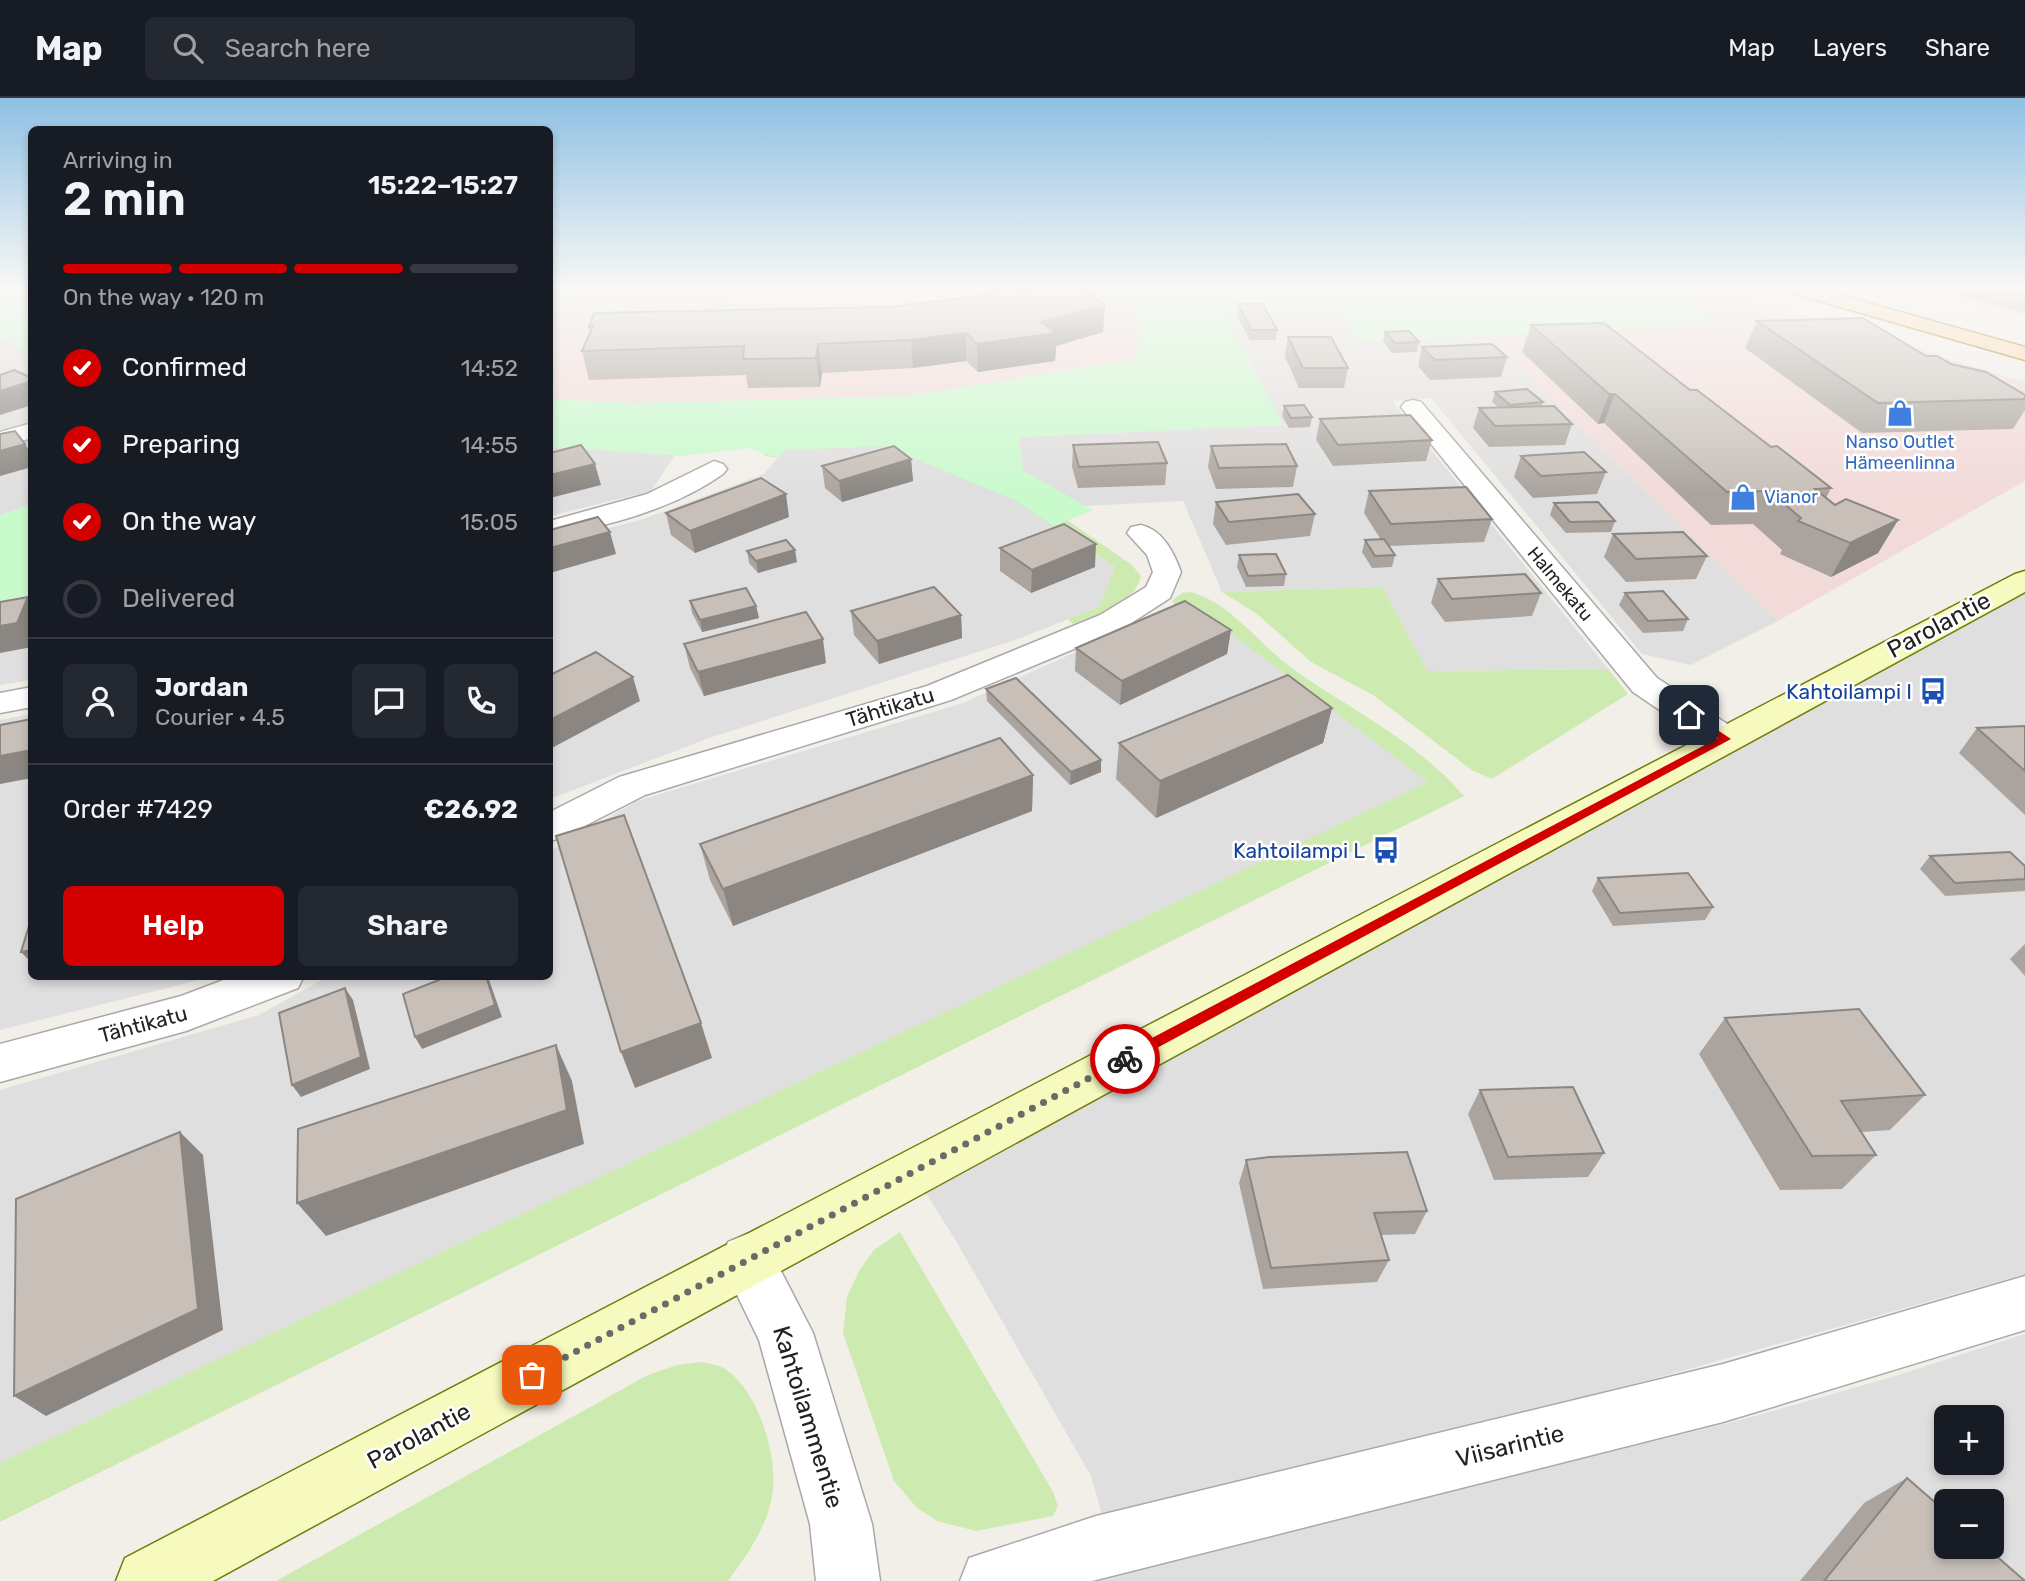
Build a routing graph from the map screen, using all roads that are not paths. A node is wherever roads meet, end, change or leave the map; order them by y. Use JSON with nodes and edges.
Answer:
{"nodes":[{"id":1,"x":1413,"y":407,"type":"dead end"},
{"id":2,"x":28,"y":431,"type":"edge"},
{"id":3,"x":0,"y":440,"type":"edge"},
{"id":4,"x":714,"y":469,"type":"dead end"},
{"id":5,"x":553,"y":528,"type":"edge"},
{"id":6,"x":1141,"y":533,"type":"dead end"},
{"id":7,"x":2025,"y":580,"type":"edge"},
{"id":8,"x":28,"y":698,"type":"edge"},
{"id":9,"x":0,"y":703,"type":"edge"},
{"id":10,"x":1726,"y":739,"type":"junction"},
{"id":11,"x":553,"y":826,"type":"edge"},
{"id":12,"x":273,"y":980,"type":"edge"},
{"id":13,"x":0,"y":1062,"type":"edge"},
{"id":14,"x":747,"y":1260,"type":"junction"},
{"id":15,"x":2025,"y":1303,"type":"edge"},
{"id":16,"x":1005,"y":1579,"type":"edge"},
{"id":17,"x":148,"y":1581,"type":"edge"},
{"id":18,"x":848,"y":1581,"type":"edge"}],
"edges":[{"from":1,"to":10,"type":"street","name":"Halmekatu"},
{"from":2,"to":3,"type":"street"},
{"from":4,"to":5,"type":"street"},
{"from":6,"to":11,"type":"street","name":"Tähtikatu"},
{"from":7,"to":10,"type":"main road","name":"Parolantie"},
{"from":8,"to":9,"type":"street"},
{"from":10,"to":14,"type":"main road","name":"Parolantie"},
{"from":12,"to":13,"type":"street","name":"Tähtikatu"},
{"from":14,"to":17,"type":"main road","name":"Parolantie"},
{"from":14,"to":18,"type":"street","name":"Kahtoilammentie"},
{"from":15,"to":16,"type":"street","name":"Viisarintie"}]}
